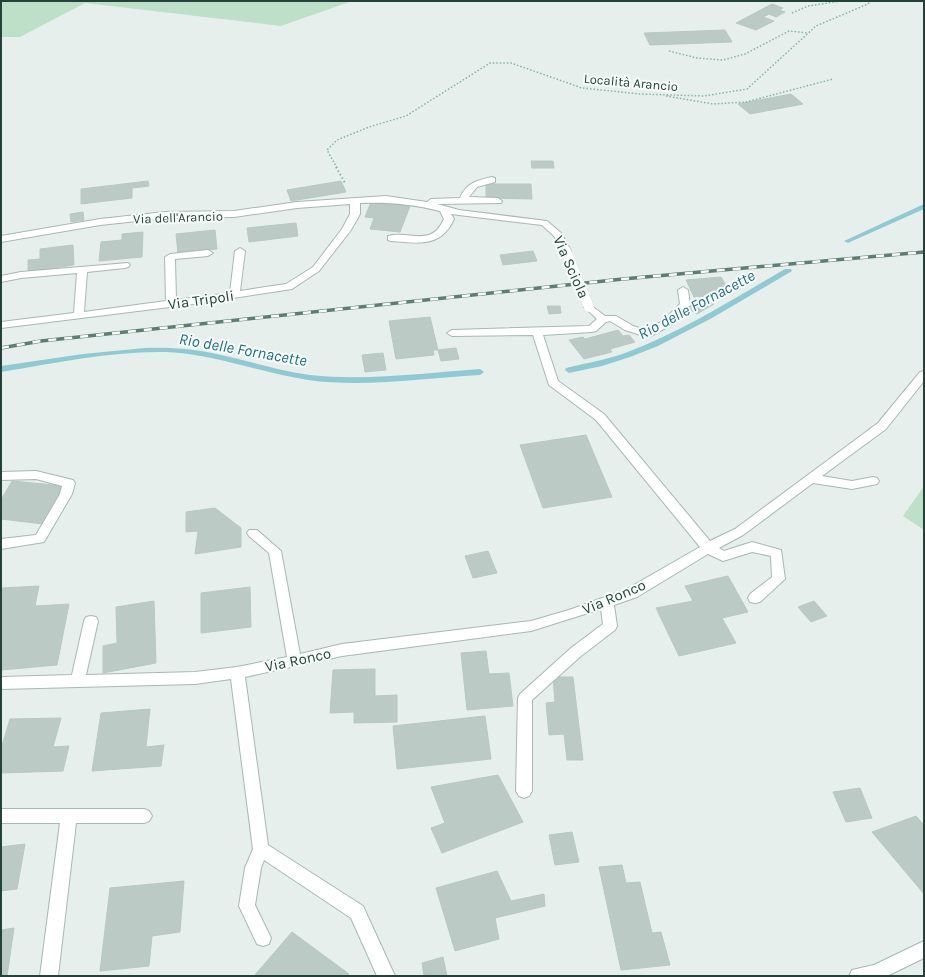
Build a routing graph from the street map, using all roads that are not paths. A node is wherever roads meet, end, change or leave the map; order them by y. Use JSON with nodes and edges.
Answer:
{"nodes":[{"id":1,"x":492,"y":180,"type":"dead end"},
{"id":2,"x":463,"y":200,"type":"junction"},
{"id":3,"x":356,"y":201,"type":"junction"},
{"id":4,"x":498,"y":201,"type":"dead end"},
{"id":5,"x":422,"y":202,"type":"junction"},
{"id":6,"x":444,"y":209,"type":"junction"},
{"id":7,"x":391,"y":238,"type":"dead end"},
{"id":8,"x":1,"y":239,"type":"edge"},
{"id":9,"x":240,"y":251,"type":"dead end"},
{"id":10,"x":208,"y":254,"type":"dead end"},
{"id":11,"x":125,"y":265,"type":"dead end"},
{"id":12,"x":82,"y":270,"type":"junction"},
{"id":13,"x":1,"y":279,"type":"edge"},
{"id":14,"x":684,"y":290,"type":"dead end"},
{"id":15,"x":235,"y":295,"type":"junction"},
{"id":16,"x":171,"y":304,"type":"junction"},
{"id":17,"x":79,"y":315,"type":"junction"},
{"id":18,"x":603,"y":319,"type":"junction"},
{"id":19,"x":1,"y":325,"type":"edge"},
{"id":20,"x":537,"y":332,"type":"junction"},
{"id":21,"x":452,"y":333,"type":"dead end"},
{"id":22,"x":924,"y":374,"type":"edge"},
{"id":23,"x":1,"y":476,"type":"edge"},
{"id":24,"x":811,"y":479,"type":"junction"},
{"id":25,"x":873,"y":481,"type":"dead end"},
{"id":26,"x":253,"y":533,"type":"dead end"},
{"id":27,"x":1,"y":544,"type":"edge"},
{"id":28,"x":708,"y":548,"type":"junction"},
{"id":29,"x":755,"y":598,"type":"dead end"},
{"id":30,"x":607,"y":603,"type":"junction"},
{"id":31,"x":91,"y":621,"type":"dead end"},
{"id":32,"x":294,"y":660,"type":"junction"},
{"id":33,"x":237,"y":673,"type":"junction"},
{"id":34,"x":78,"y":681,"type":"junction"},
{"id":35,"x":1,"y":683,"type":"edge"},
{"id":36,"x":524,"y":791,"type":"dead end"},
{"id":37,"x":1,"y":816,"type":"edge"},
{"id":38,"x":69,"y":816,"type":"junction"},
{"id":39,"x":144,"y":816,"type":"dead end"},
{"id":40,"x":261,"y":849,"type":"junction"},
{"id":41,"x":263,"y":938,"type":"dead end"},
{"id":42,"x":924,"y":949,"type":"edge"},
{"id":43,"x":49,"y":976,"type":"edge"},
{"id":44,"x":386,"y":976,"type":"edge"},
{"id":45,"x":858,"y":976,"type":"edge"}],
"edges":[{"from":1,"to":2,"type":"street"},
{"from":2,"to":4,"type":"street"},
{"from":2,"to":5,"type":"street"},
{"from":3,"to":5,"type":"street","name":"Via Sciola"},
{"from":3,"to":8,"type":"street","name":"Via dell'Arancio"},
{"from":3,"to":15,"type":"street","name":"Via Tripoli"},
{"from":5,"to":6,"type":"street","name":"Via Sciola"},
{"from":6,"to":7,"type":"street"},
{"from":6,"to":18,"type":"street","name":"Via Sciola","bridge":true},
{"from":9,"to":15,"type":"street"},
{"from":10,"to":16,"type":"street"},
{"from":11,"to":12,"type":"street"},
{"from":12,"to":13,"type":"street"},
{"from":12,"to":17,"type":"street"},
{"from":14,"to":18,"type":"street"},
{"from":15,"to":16,"type":"street","name":"Via Tripoli"},
{"from":16,"to":17,"type":"street","name":"Via Tripoli"},
{"from":17,"to":19,"type":"street","name":"Via Tripoli"},
{"from":18,"to":20,"type":"street"},
{"from":20,"to":21,"type":"street"},
{"from":20,"to":28,"type":"street"},
{"from":22,"to":24,"type":"street","name":"Via Ronco"},
{"from":23,"to":27,"type":"street"},
{"from":24,"to":25,"type":"street"},
{"from":24,"to":28,"type":"street","name":"Via Ronco"},
{"from":26,"to":32,"type":"street"},
{"from":28,"to":29,"type":"street"},
{"from":28,"to":30,"type":"street","name":"Via Ronco"},
{"from":30,"to":32,"type":"street","name":"Via Ronco"},
{"from":30,"to":36,"type":"street"},
{"from":31,"to":34,"type":"street"},
{"from":32,"to":33,"type":"street","name":"Via Ronco"},
{"from":33,"to":34,"type":"street","name":"Via Ronco"},
{"from":33,"to":40,"type":"street"},
{"from":34,"to":35,"type":"street","name":"Via Ronco"},
{"from":37,"to":38,"type":"street"},
{"from":38,"to":39,"type":"street"},
{"from":38,"to":43,"type":"street"},
{"from":40,"to":41,"type":"street"},
{"from":40,"to":44,"type":"street"},
{"from":42,"to":45,"type":"street"}]}
